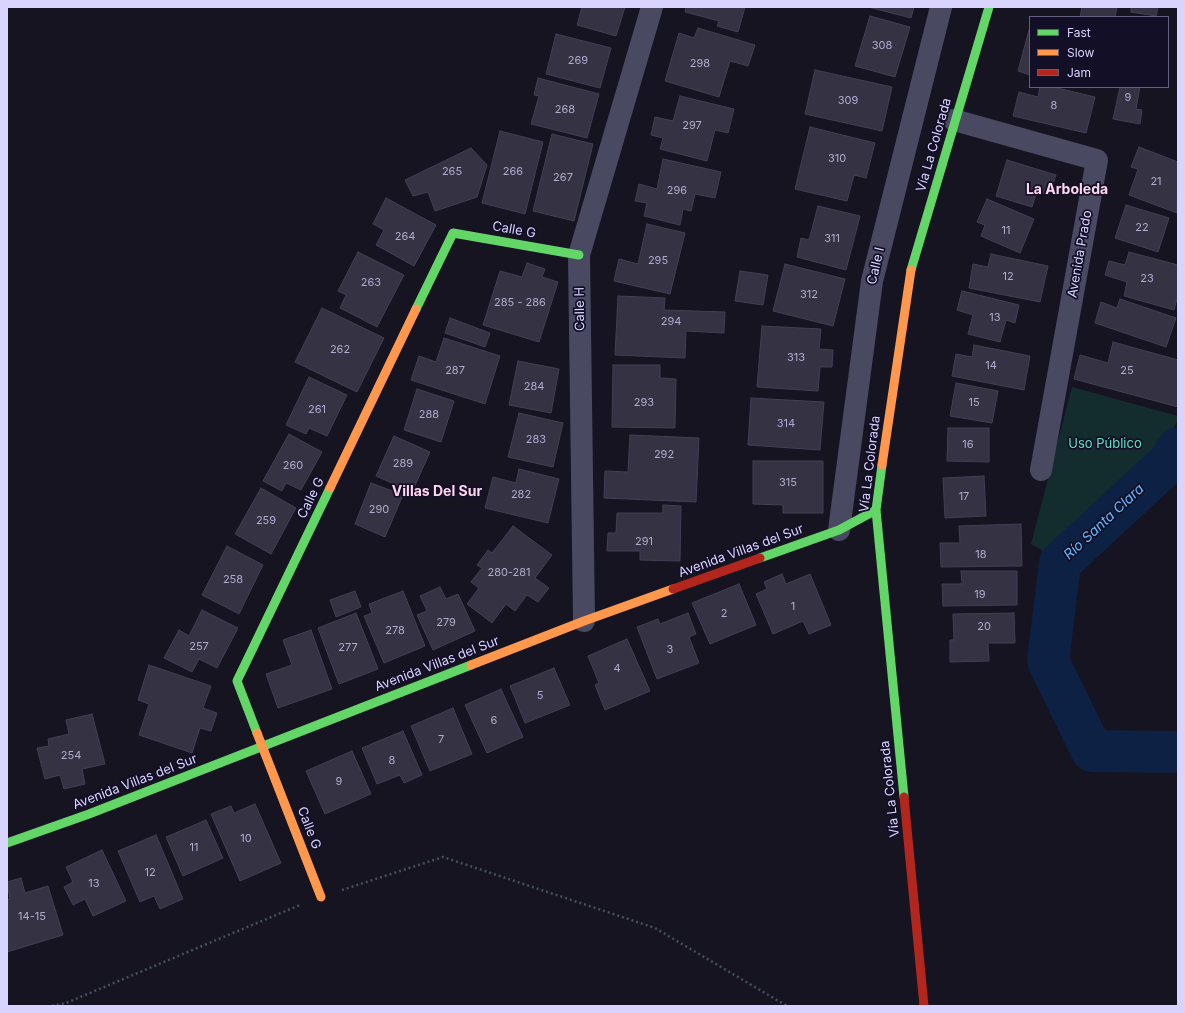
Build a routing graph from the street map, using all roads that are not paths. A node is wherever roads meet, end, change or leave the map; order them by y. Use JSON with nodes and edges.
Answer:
{"nodes":[{"id":1,"x":652,"y":7,"type":"edge"},
{"id":2,"x":941,"y":7,"type":"edge"},
{"id":3,"x":988,"y":7,"type":"edge"},
{"id":4,"x":954,"y":120,"type":"junction"},
{"id":5,"x":579,"y":255,"type":"junction"},
{"id":6,"x":1041,"y":470,"type":"dead end"},
{"id":7,"x":876,"y":510,"type":"junction"},
{"id":8,"x":839,"y":530,"type":"junction"},
{"id":9,"x":584,"y":621,"type":"junction"},
{"id":10,"x":264,"y":746,"type":"junction"},
{"id":11,"x":7,"y":843,"type":"edge"},
{"id":12,"x":321,"y":897,"type":"road end"},
{"id":13,"x":924,"y":1006,"type":"edge"}],
"edges":[{"from":1,"to":5,"type":"street","name":"Calle H"},
{"from":2,"to":8,"type":"street","name":"Calle I"},
{"from":3,"to":4,"type":"street","name":"Vía La Colorada"},
{"from":4,"to":6,"type":"street","name":"Avenida Prado"},
{"from":4,"to":7,"type":"street","name":"Vía La Colorada"},
{"from":5,"to":9,"type":"street","name":"Calle H"},
{"from":5,"to":10,"type":"street","name":"Calle G"},
{"from":7,"to":8,"type":"street","name":"Avenida Villas del Sur"},
{"from":7,"to":13,"type":"street","name":"Vía La Colorada"},
{"from":8,"to":9,"type":"street","name":"Avenida Villas del Sur"},
{"from":9,"to":10,"type":"street","name":"Avenida Villas del Sur"},
{"from":10,"to":11,"type":"street","name":"Avenida Villas del Sur"},
{"from":10,"to":12,"type":"street","name":"Calle G"}]}
